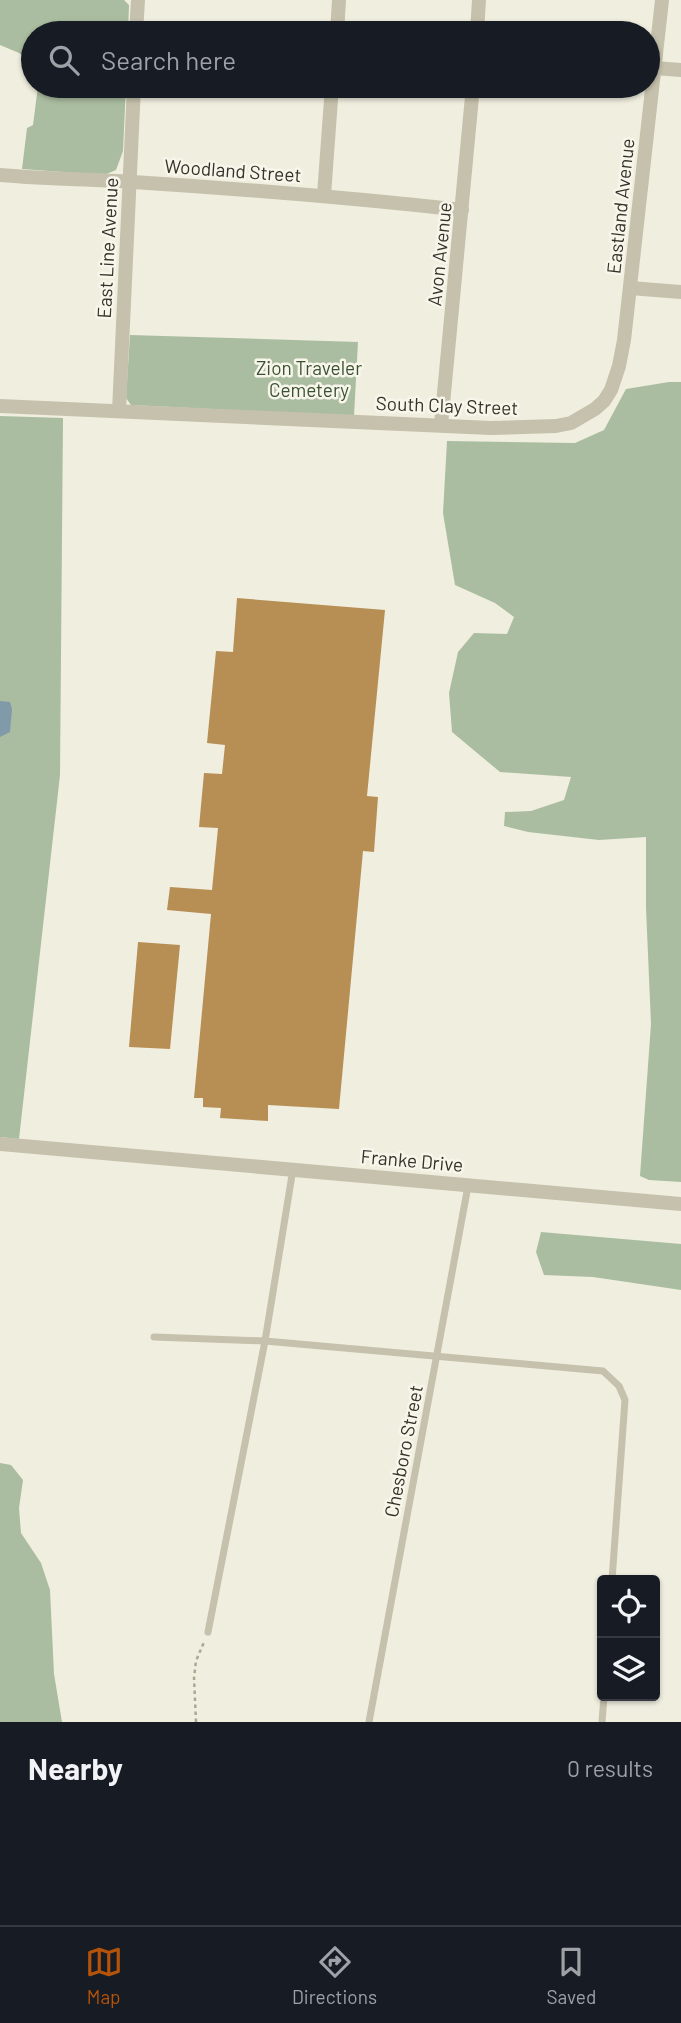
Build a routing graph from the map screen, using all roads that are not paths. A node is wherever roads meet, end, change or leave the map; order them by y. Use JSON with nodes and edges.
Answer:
{"nodes":[{"id":1,"x":138,"y":0,"type":"edge"},
{"id":2,"x":339,"y":0,"type":"edge"},
{"id":3,"x":480,"y":0,"type":"edge"},
{"id":4,"x":662,"y":0,"type":"edge"},
{"id":5,"x":137,"y":21,"type":"edge"},
{"id":6,"x":338,"y":21,"type":"edge"},
{"id":7,"x":478,"y":21,"type":"edge"},
{"id":8,"x":660,"y":21,"type":"edge"},
{"id":9,"x":660,"y":68,"type":"edge"},
{"id":10,"x":681,"y":70,"type":"edge"},
{"id":11,"x":134,"y":98,"type":"edge"},
{"id":12,"x":331,"y":98,"type":"edge"},
{"id":13,"x":471,"y":98,"type":"edge"},
{"id":14,"x":652,"y":98,"type":"edge"},
{"id":15,"x":0,"y":176,"type":"edge"},
{"id":16,"x":130,"y":182,"type":"junction"},
{"id":17,"x":324,"y":195,"type":"junction"},
{"id":18,"x":463,"y":210,"type":"junction"},
{"id":19,"x":630,"y":288,"type":"junction"},
{"id":20,"x":681,"y":292,"type":"edge"},
{"id":21,"x":0,"y":406,"type":"edge"},
{"id":22,"x":595,"y":409,"type":"joint"},
{"id":23,"x":119,"y":411,"type":"junction"},
{"id":24,"x":441,"y":425,"type":"junction"},
{"id":25,"x":0,"y":1144,"type":"edge"},
{"id":26,"x":293,"y":1169,"type":"junction"},
{"id":27,"x":468,"y":1185,"type":"junction"},
{"id":28,"x":681,"y":1204,"type":"edge"},
{"id":29,"x":154,"y":1337,"type":"dead end"},
{"id":30,"x":265,"y":1341,"type":"junction"},
{"id":31,"x":436,"y":1358,"type":"junction"},
{"id":32,"x":612,"y":1575,"type":"edge"},
{"id":33,"x":208,"y":1632,"type":"road end"},
{"id":34,"x":604,"y":1701,"type":"edge"},
{"id":35,"x":369,"y":1722,"type":"edge"},
{"id":36,"x":602,"y":1722,"type":"edge"}],
"edges":[{"from":1,"to":5,"type":"street"},
{"from":2,"to":6,"type":"street"},
{"from":3,"to":7,"type":"street"},
{"from":4,"to":8,"type":"street","name":"Eastland Avenue"},
{"from":9,"to":10,"type":"street"},
{"from":11,"to":16,"type":"street","name":"East Line Avenue"},
{"from":12,"to":17,"type":"street"},
{"from":13,"to":18,"type":"street","name":"Avon Avenue"},
{"from":14,"to":19,"type":"street","name":"Eastland Avenue"},
{"from":15,"to":16,"type":"street","name":"Woodland Street"},
{"from":16,"to":17,"type":"street","name":"Woodland Street"},
{"from":16,"to":23,"type":"street","name":"East Line Avenue"},
{"from":17,"to":18,"type":"street","name":"Woodland Street"},
{"from":18,"to":24,"type":"street","name":"Avon Avenue"},
{"from":19,"to":20,"type":"street"},
{"from":19,"to":22,"type":"street","name":"Eastland Avenue"},
{"from":21,"to":23,"type":"street","name":"South Clay Street"},
{"from":22,"to":24,"type":"street","name":"South Clay Street"},
{"from":23,"to":24,"type":"street","name":"South Clay Street"},
{"from":25,"to":26,"type":"street","name":"Franke Drive"},
{"from":26,"to":27,"type":"street","name":"Franke Drive"},
{"from":26,"to":30,"type":"lane"},
{"from":27,"to":28,"type":"street","name":"Franke Drive"},
{"from":27,"to":31,"type":"lane","name":"Chesboro Street"},
{"from":29,"to":30,"type":"lane"},
{"from":30,"to":31,"type":"lane"},
{"from":30,"to":33,"type":"lane"},
{"from":31,"to":32,"type":"lane"},
{"from":31,"to":35,"type":"lane","name":"Chesboro Street"},
{"from":34,"to":36,"type":"lane"}]}
